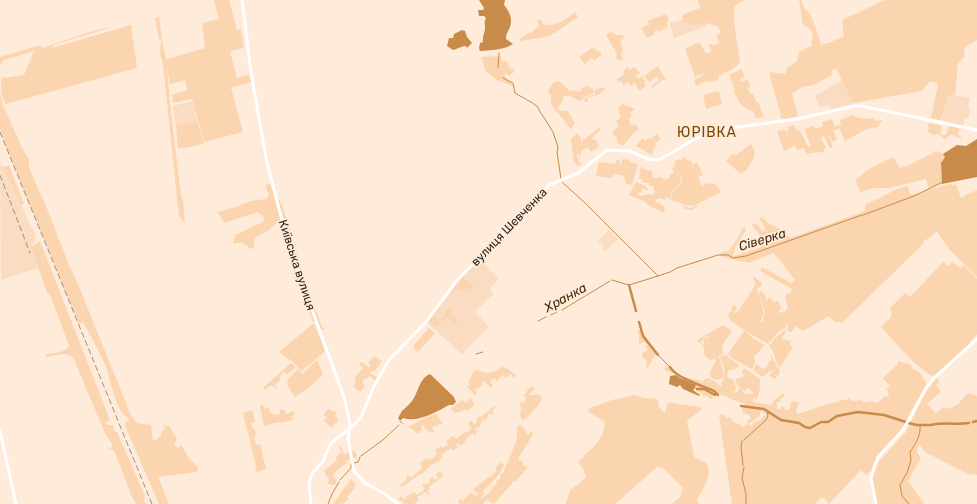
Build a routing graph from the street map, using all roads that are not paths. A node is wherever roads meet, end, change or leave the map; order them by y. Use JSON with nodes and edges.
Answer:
{"nodes":[{"id":1,"x":242,"y":0,"type":"edge"},
{"id":2,"x":977,"y":130,"type":"edge"},
{"id":3,"x":977,"y":339,"type":"edge"},
{"id":4,"x":350,"y":429,"type":"junction"},
{"id":5,"x":0,"y":431,"type":"edge"},
{"id":6,"x":16,"y":504,"type":"edge"},
{"id":7,"x":311,"y":504,"type":"edge"},
{"id":8,"x":398,"y":504,"type":"edge"},
{"id":9,"x":876,"y":504,"type":"edge"}],
"edges":[{"from":1,"to":4,"type":"street","name":"Київська вулиця"},
{"from":2,"to":4,"type":"street","name":"вулиця Шевченка"},
{"from":3,"to":9,"type":"street"},
{"from":4,"to":7,"type":"street","name":"вулиця Шевченка"},
{"from":4,"to":8,"type":"street","name":"Київська вулиця"},
{"from":5,"to":6,"type":"street"}]}
